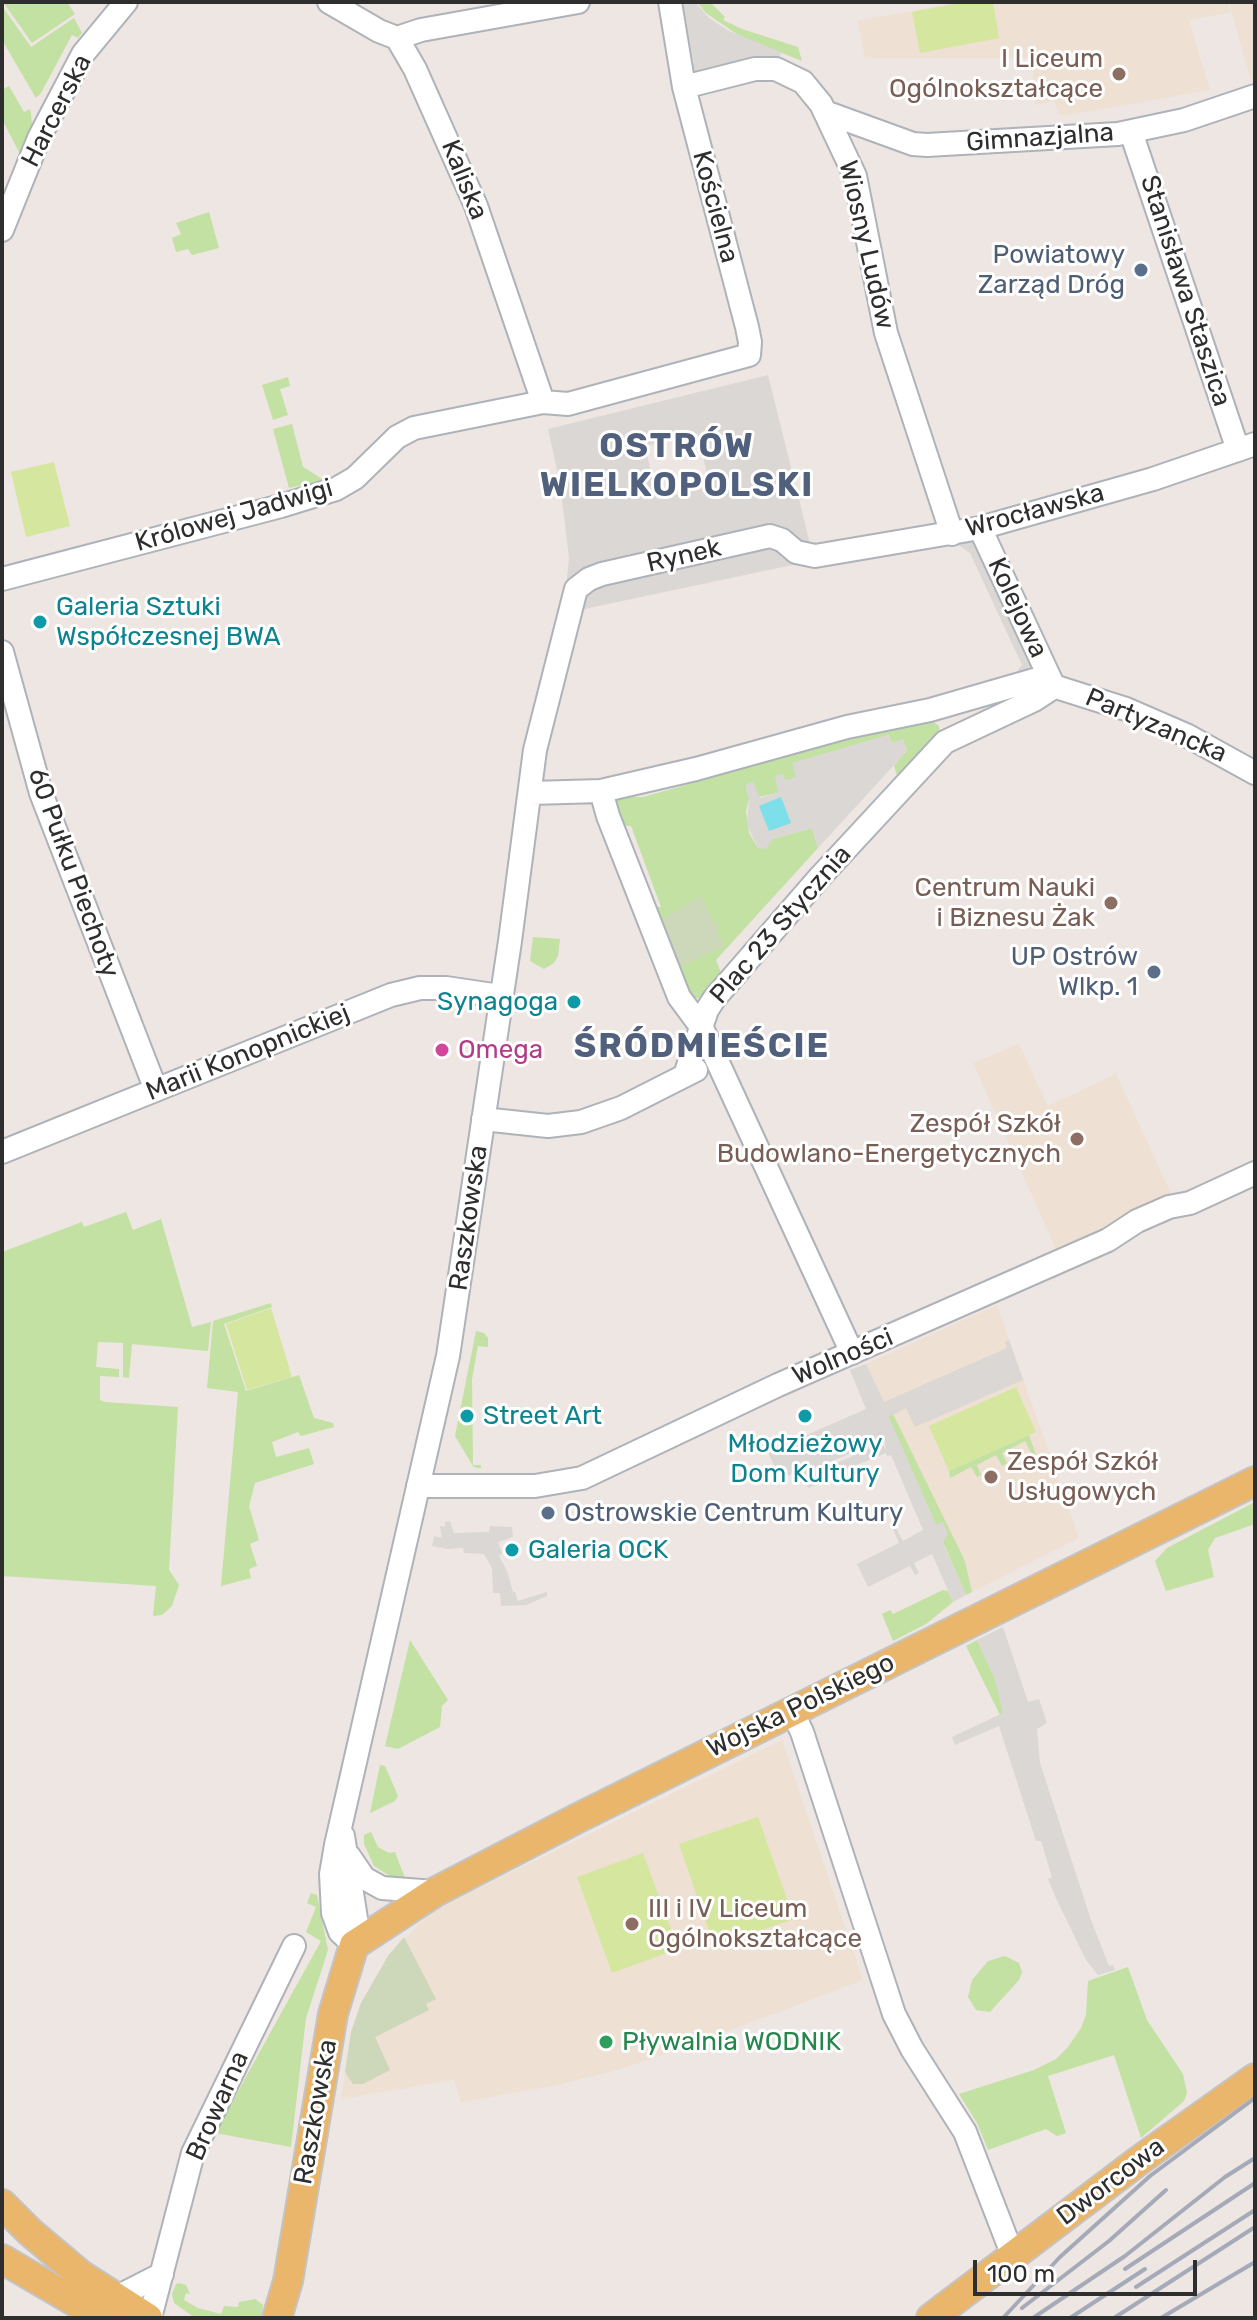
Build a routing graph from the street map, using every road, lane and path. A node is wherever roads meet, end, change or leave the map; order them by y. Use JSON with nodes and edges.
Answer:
{"nodes":[{"id":1,"x":126,"y":2,"type":"edge"},
{"id":2,"x":329,"y":2,"type":"edge"},
{"id":3,"x":578,"y":2,"type":"edge"},
{"id":4,"x":670,"y":2,"type":"edge"},
{"id":5,"x":397,"y":38,"type":"junction"},
{"id":6,"x":684,"y":87,"type":"junction"},
{"id":7,"x":1255,"y":96,"type":"edge"},
{"id":8,"x":825,"y":112,"type":"junction"},
{"id":9,"x":1131,"y":132,"type":"junction"},
{"id":10,"x":2,"y":230,"type":"edge"},
{"id":11,"x":543,"y":402,"type":"junction"},
{"id":12,"x":1246,"y":447,"type":"edge"},
{"id":13,"x":980,"y":528,"type":"junction"},
{"id":14,"x":952,"y":534,"type":"junction"},
{"id":15,"x":810,"y":556,"type":"joint"},
{"id":16,"x":2,"y":579,"type":"edge"},
{"id":17,"x":570,"y":609,"type":"joint"},
{"id":18,"x":2,"y":652,"type":"edge"},
{"id":19,"x":1054,"y":687,"type":"junction"},
{"id":20,"x":930,"y":710,"type":"junction"},
{"id":21,"x":945,"y":742,"type":"junction"},
{"id":22,"x":1255,"y":773,"type":"edge"},
{"id":23,"x":601,"y":791,"type":"junction"},
{"id":24,"x":531,"y":793,"type":"junction"},
{"id":25,"x":500,"y":996,"type":"junction"},
{"id":26,"x":702,"y":1028,"type":"junction"},
{"id":27,"x":722,"y":1072,"type":"junction"},
{"id":28,"x":685,"y":1075,"type":"junction"},
{"id":29,"x":156,"y":1090,"type":"junction"},
{"id":30,"x":483,"y":1119,"type":"junction"},
{"id":31,"x":2,"y":1152,"type":"edge"},
{"id":32,"x":1255,"y":1173,"type":"edge"},
{"id":33,"x":852,"y":1353,"type":"junction"},
{"id":34,"x":1255,"y":1481,"type":"edge"},
{"id":35,"x":418,"y":1486,"type":"junction"},
{"id":36,"x":792,"y":1711,"type":"junction"},
{"id":37,"x":341,"y":1823,"type":"junction"},
{"id":38,"x":347,"y":1851,"type":"junction"},
{"id":39,"x":435,"y":1892,"type":"junction"},
{"id":40,"x":354,"y":1945,"type":"junction"},
{"id":41,"x":294,"y":1946,"type":"dead end"},
{"id":42,"x":1255,"y":2078,"type":"edge"},
{"id":43,"x":2,"y":2204,"type":"edge"},
{"id":44,"x":1013,"y":2256,"type":"junction"},
{"id":45,"x":2,"y":2259,"type":"edge"},
{"id":46,"x":162,"y":2274,"type":"junction"},
{"id":47,"x":288,"y":2281,"type":"junction"},
{"id":48,"x":109,"y":2308,"type":"edge"},
{"id":49,"x":149,"y":2318,"type":"edge"},
{"id":50,"x":277,"y":2318,"type":"edge"},
{"id":51,"x":287,"y":2318,"type":"edge"},
{"id":52,"x":931,"y":2318,"type":"edge"}],
"edges":[{"from":1,"to":10,"type":"street","name":"Harcerska"},
{"from":2,"to":5,"type":"street"},
{"from":3,"to":5,"type":"street"},
{"from":4,"to":6,"type":"street","name":"Kościelna"},
{"from":5,"to":11,"type":"street","name":"Kaliska"},
{"from":6,"to":8,"type":"street","name":"Wiosny Ludów"},
{"from":6,"to":11,"type":"street","name":"Kościelna"},
{"from":7,"to":9,"type":"street","name":"Gimnazjalna"},
{"from":8,"to":9,"type":"street","name":"Gimnazjalna"},
{"from":8,"to":14,"type":"street","name":"Wiosny Ludów"},
{"from":9,"to":12,"type":"street","name":"Stanisława Staszica"},
{"from":11,"to":16,"type":"street","name":"Królowej Jadwigi"},
{"from":12,"to":13,"type":"street","name":"Wrocławska"},
{"from":13,"to":14,"type":"street","name":"Wrocławska"},
{"from":13,"to":19,"type":"street","name":"Kolejowa"},
{"from":14,"to":15,"type":"street","name":"Wrocławska"},
{"from":15,"to":17,"type":"street","name":"Rynek"},
{"from":17,"to":24,"type":"street","name":"Raszkowska"},
{"from":18,"to":29,"type":"street","name":"60 Pułku Piechoty"},
{"from":19,"to":20,"type":"street"},
{"from":19,"to":21,"type":"street","name":"Plac 23 Stycznia"},
{"from":19,"to":22,"type":"street","name":"Partyzancka"},
{"from":20,"to":21,"type":"street"},
{"from":20,"to":23,"type":"street"},
{"from":21,"to":26,"type":"street","name":"Plac 23 Stycznia"},
{"from":23,"to":24,"type":"street"},
{"from":23,"to":26,"type":"street","name":"Plac 23 Stycznia"},
{"from":24,"to":25,"type":"street","name":"Raszkowska"},
{"from":25,"to":29,"type":"street","name":"Marii Konopnickiej"},
{"from":25,"to":30,"type":"street","name":"Raszkowska"},
{"from":26,"to":27,"type":"street"},
{"from":26,"to":28,"type":"street"},
{"from":27,"to":28,"type":"street"},
{"from":27,"to":33,"type":"street"},
{"from":28,"to":30,"type":"street"},
{"from":29,"to":31,"type":"street","name":"Marii Konopnickiej"},
{"from":30,"to":35,"type":"street","name":"Raszkowska"},
{"from":32,"to":33,"type":"street","name":"Wolności"},
{"from":33,"to":35,"type":"street","name":"Wolności"},
{"from":34,"to":36,"type":"main road","name":"Wojska Polskiego"},
{"from":35,"to":37,"type":"street","name":"Raszkowska"},
{"from":36,"to":39,"type":"main road","name":"Wojska Polskiego"},
{"from":36,"to":44,"type":"street"},
{"from":37,"to":38,"type":"street","name":"Raszkowska"},
{"from":37,"to":40,"type":"street","name":"Raszkowska"},
{"from":38,"to":39,"type":"street"},
{"from":38,"to":40,"type":"street","name":"Raszkowska"},
{"from":39,"to":40,"type":"main road","name":"Wojska Polskiego"},
{"from":40,"to":47,"type":"main road","name":"Raszkowska"},
{"from":41,"to":46,"type":"street","name":"Browarna"},
{"from":42,"to":44,"type":"main road","name":"Dworcowa"},
{"from":43,"to":48,"type":"main road"},
{"from":44,"to":52,"type":"main road","name":"Dworcowa"},
{"from":45,"to":48,"type":"main road"},
{"from":46,"to":48,"type":"street"},
{"from":46,"to":49,"type":"street","name":"Browarna"},
{"from":47,"to":50,"type":"main road","name":"Raszkowska"},
{"from":47,"to":51,"type":"street","name":"Raszkowska"},
{"from":48,"to":49,"type":"main road"}]}
